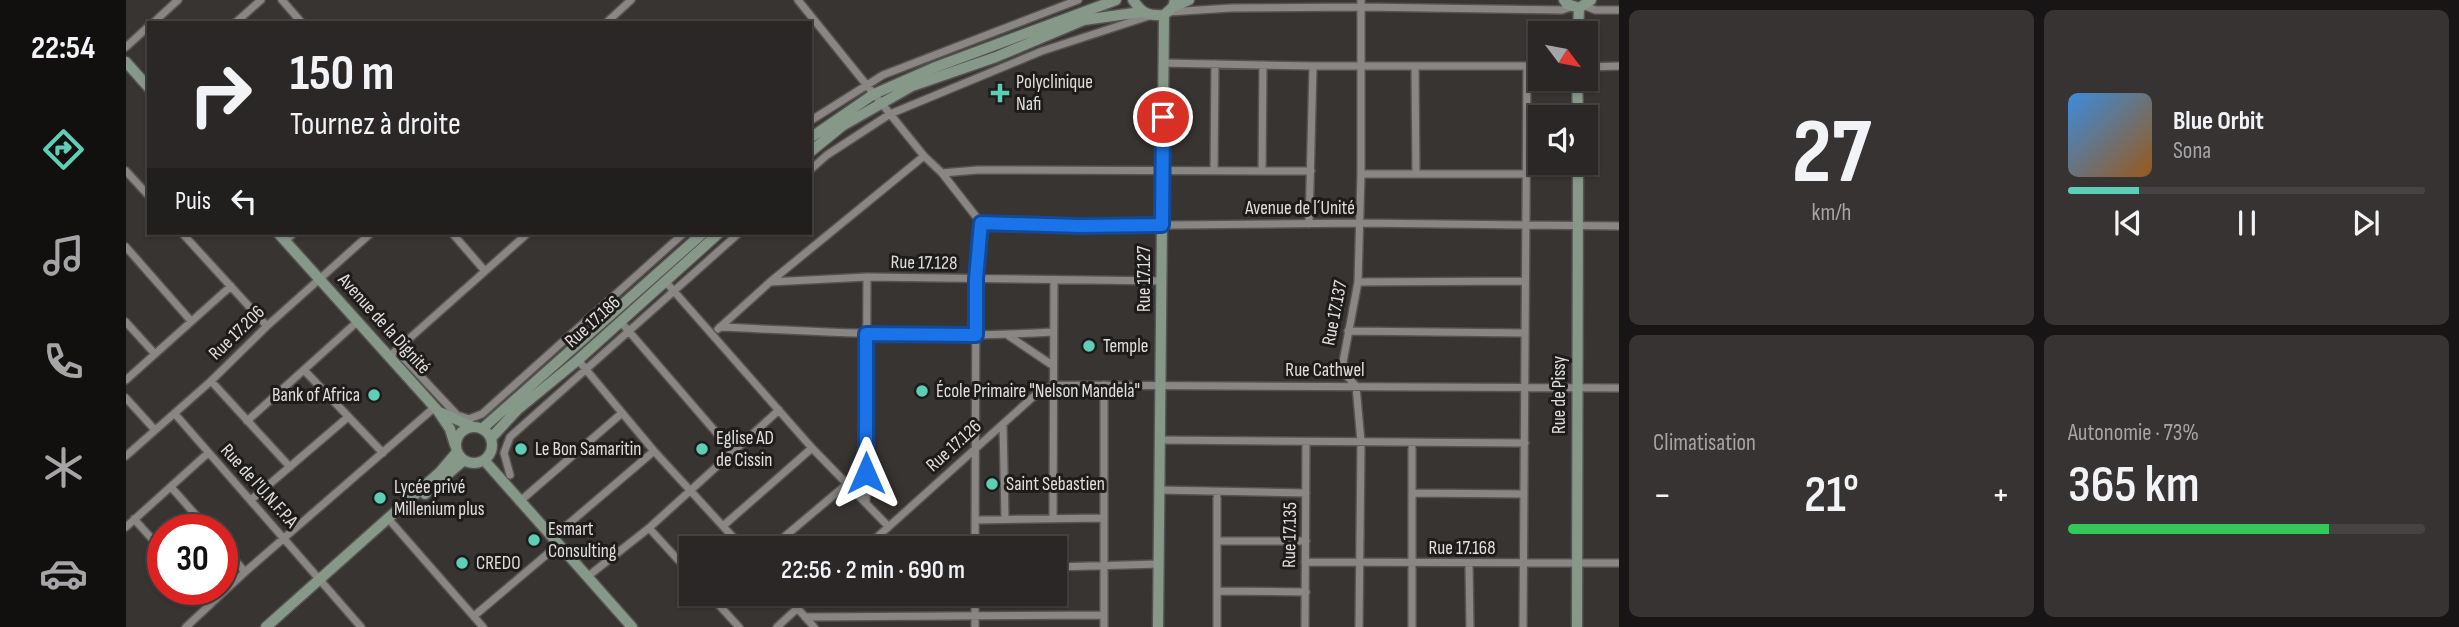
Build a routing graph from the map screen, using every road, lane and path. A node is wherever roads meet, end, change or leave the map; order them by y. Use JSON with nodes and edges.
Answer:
{"nodes":[{"id":1,"x":178,"y":0,"type":"edge"},
{"id":2,"x":261,"y":0,"type":"edge"},
{"id":3,"x":282,"y":0,"type":"edge"},
{"id":4,"x":631,"y":0,"type":"edge"},
{"id":5,"x":798,"y":0,"type":"edge"},
{"id":6,"x":1078,"y":0,"type":"edge"},
{"id":7,"x":1116,"y":0,"type":"edge"},
{"id":8,"x":1133,"y":0,"type":"edge"},
{"id":9,"x":1189,"y":0,"type":"edge"},
{"id":10,"x":1573,"y":3,"type":"edge"},
{"id":11,"x":1361,"y":4,"type":"edge"},
{"id":12,"x":1170,"y":9,"type":"edge"},
{"id":13,"x":1619,"y":10,"type":"edge"},
{"id":14,"x":1145,"y":14,"type":"junction"},
{"id":15,"x":154,"y":21,"type":"edge"},
{"id":16,"x":237,"y":21,"type":"edge"},
{"id":17,"x":300,"y":21,"type":"edge"},
{"id":18,"x":608,"y":21,"type":"edge"},
{"id":19,"x":1576,"y":21,"type":"edge"},
{"id":20,"x":147,"y":28,"type":"edge"},
{"id":21,"x":126,"y":47,"type":"edge"},
{"id":22,"x":126,"y":62,"type":"edge"},
{"id":23,"x":1163,"y":63,"type":"junction"},
{"id":24,"x":1214,"y":64,"type":"junction"},
{"id":25,"x":1263,"y":65,"type":"junction"},
{"id":26,"x":1313,"y":66,"type":"junction"},
{"id":27,"x":1360,"y":66,"type":"junction"},
{"id":28,"x":1415,"y":66,"type":"junction"},
{"id":29,"x":1527,"y":66,"type":"joint"},
{"id":30,"x":1598,"y":66,"type":"edge"},
{"id":31,"x":1619,"y":66,"type":"edge"},
{"id":32,"x":866,"y":84,"type":"junction"},
{"id":33,"x":147,"y":87,"type":"edge"},
{"id":34,"x":877,"y":98,"type":"junction"},
{"id":35,"x":890,"y":114,"type":"junction"},
{"id":36,"x":812,"y":120,"type":"edge"},
{"id":37,"x":812,"y":137,"type":"edge"},
{"id":38,"x":812,"y":150,"type":"edge"},
{"id":39,"x":924,"y":156,"type":"junction"},
{"id":40,"x":812,"y":168,"type":"edge"},
{"id":41,"x":126,"y":171,"type":"edge"},
{"id":42,"x":1262,"y":171,"type":"junction"},
{"id":43,"x":1311,"y":171,"type":"junction"},
{"id":44,"x":1163,"y":172,"type":"junction"},
{"id":45,"x":1214,"y":172,"type":"junction"},
{"id":46,"x":942,"y":173,"type":"junction"},
{"id":47,"x":1416,"y":173,"type":"junction"},
{"id":48,"x":1361,"y":174,"type":"junction"},
{"id":49,"x":1527,"y":174,"type":"junction"},
{"id":50,"x":1578,"y":175,"type":"edge"},
{"id":51,"x":147,"y":194,"type":"edge"},
{"id":52,"x":981,"y":223,"type":"junction"},
{"id":53,"x":1360,"y":223,"type":"junction"},
{"id":54,"x":1309,"y":224,"type":"junction"},
{"id":55,"x":1162,"y":225,"type":"junction"},
{"id":56,"x":1579,"y":225,"type":"junction"},
{"id":57,"x":1527,"y":226,"type":"junction"},
{"id":58,"x":1619,"y":226,"type":"edge"},
{"id":59,"x":184,"y":235,"type":"edge"},
{"id":60,"x":369,"y":235,"type":"edge"},
{"id":61,"x":454,"y":235,"type":"edge"},
{"id":62,"x":526,"y":235,"type":"edge"},
{"id":63,"x":682,"y":235,"type":"edge"},
{"id":64,"x":701,"y":235,"type":"edge"},
{"id":65,"x":717,"y":235,"type":"edge"},
{"id":66,"x":737,"y":235,"type":"edge"},
{"id":67,"x":282,"y":237,"type":"edge"},
{"id":68,"x":126,"y":247,"type":"edge"},
{"id":69,"x":485,"y":271,"type":"junction"},
{"id":70,"x":867,"y":277,"type":"junction"},
{"id":71,"x":319,"y":279,"type":"junction"},
{"id":72,"x":976,"y":279,"type":"junction"},
{"id":73,"x":1054,"y":280,"type":"junction"},
{"id":74,"x":665,"y":281,"type":"junction"},
{"id":75,"x":1162,"y":281,"type":"junction"},
{"id":76,"x":1524,"y":281,"type":"junction"},
{"id":77,"x":770,"y":282,"type":"junction"},
{"id":78,"x":1358,"y":282,"type":"junction"},
{"id":79,"x":231,"y":286,"type":"junction"},
{"id":80,"x":673,"y":291,"type":"junction"},
{"id":81,"x":191,"y":321,"type":"junction"},
{"id":82,"x":358,"y":321,"type":"junction"},
{"id":83,"x":620,"y":321,"type":"junction"},
{"id":84,"x":126,"y":322,"type":"edge"},
{"id":85,"x":267,"y":326,"type":"junction"},
{"id":86,"x":720,"y":327,"type":"junction"},
{"id":87,"x":1349,"y":331,"type":"junction"},
{"id":88,"x":629,"y":332,"type":"junction"},
{"id":89,"x":1053,"y":332,"type":"junction"},
{"id":90,"x":1524,"y":332,"type":"junction"},
{"id":91,"x":711,"y":334,"type":"junction"},
{"id":92,"x":866,"y":334,"type":"junction"},
{"id":93,"x":976,"y":335,"type":"junction"},
{"id":94,"x":1008,"y":335,"type":"junction"},
{"id":95,"x":393,"y":353,"type":"junction"},
{"id":96,"x":155,"y":354,"type":"junction"},
{"id":97,"x":578,"y":360,"type":"junction"},
{"id":98,"x":1052,"y":365,"type":"junction"},
{"id":99,"x":304,"y":370,"type":"junction"},
{"id":100,"x":587,"y":371,"type":"junction"},
{"id":101,"x":126,"y":380,"type":"edge"},
{"id":102,"x":211,"y":381,"type":"junction"},
{"id":103,"x":1054,"y":385,"type":"junction"},
{"id":104,"x":1104,"y":385,"type":"junction"},
{"id":105,"x":1161,"y":386,"type":"junction"},
{"id":106,"x":1356,"y":386,"type":"junction"},
{"id":107,"x":1524,"y":386,"type":"junction"},
{"id":108,"x":1576,"y":387,"type":"junction"},
{"id":109,"x":1619,"y":388,"type":"edge"},
{"id":110,"x":1034,"y":396,"type":"joint"},
{"id":111,"x":126,"y":398,"type":"edge"},
{"id":112,"x":436,"y":409,"type":"junction"},
{"id":113,"x":779,"y":410,"type":"junction"},
{"id":114,"x":622,"y":413,"type":"junction"},
{"id":115,"x":175,"y":414,"type":"junction"},
{"id":116,"x":348,"y":417,"type":"junction"},
{"id":117,"x":247,"y":421,"type":"junction"},
{"id":118,"x":1003,"y":424,"type":"junction"},
{"id":119,"x":471,"y":426,"type":"junction"},
{"id":120,"x":484,"y":428,"type":"junction"},
{"id":121,"x":155,"y":430,"type":"junction"},
{"id":122,"x":492,"y":437,"type":"junction"},
{"id":123,"x":1160,"y":440,"type":"junction"},
{"id":124,"x":1361,"y":442,"type":"junction"},
{"id":125,"x":1306,"y":443,"type":"junction"},
{"id":126,"x":1412,"y":443,"type":"junction"},
{"id":127,"x":1525,"y":443,"type":"junction"},
{"id":128,"x":812,"y":448,"type":"junction"},
{"id":129,"x":976,"y":448,"type":"junction"},
{"id":130,"x":492,"y":450,"type":"junction"},
{"id":131,"x":654,"y":451,"type":"junction"},
{"id":132,"x":733,"y":452,"type":"junction"},
{"id":133,"x":208,"y":453,"type":"junction"},
{"id":134,"x":383,"y":453,"type":"junction"},
{"id":135,"x":459,"y":453,"type":"junction"},
{"id":136,"x":126,"y":456,"type":"edge"},
{"id":137,"x":484,"y":460,"type":"junction"},
{"id":138,"x":290,"y":467,"type":"junction"},
{"id":139,"x":507,"y":479,"type":"junction"},
{"id":140,"x":847,"y":484,"type":"junction"},
{"id":141,"x":171,"y":487,"type":"junction"},
{"id":142,"x":690,"y":490,"type":"junction"},
{"id":143,"x":1160,"y":490,"type":"junction"},
{"id":144,"x":1217,"y":492,"type":"junction"},
{"id":145,"x":1307,"y":493,"type":"junction"},
{"id":146,"x":1412,"y":493,"type":"junction"},
{"id":147,"x":1524,"y":494,"type":"junction"},
{"id":148,"x":251,"y":500,"type":"junction"},
{"id":149,"x":866,"y":501,"type":"junction"},
{"id":150,"x":519,"y":502,"type":"junction"},
{"id":151,"x":195,"y":514,"type":"edge"},
{"id":152,"x":1053,"y":518,"type":"junction"},
{"id":153,"x":1102,"y":518,"type":"junction"},
{"id":154,"x":134,"y":519,"type":"junction"},
{"id":155,"x":1005,"y":519,"type":"junction"},
{"id":156,"x":975,"y":520,"type":"junction"},
{"id":157,"x":392,"y":523,"type":"junction"},
{"id":158,"x":723,"y":526,"type":"junction"},
{"id":159,"x":888,"y":526,"type":"junction"},
{"id":160,"x":126,"y":527,"type":"edge"},
{"id":161,"x":649,"y":528,"type":"junction"},
{"id":162,"x":147,"y":533,"type":"edge"},
{"id":163,"x":732,"y":536,"type":"edge"},
{"id":164,"x":785,"y":536,"type":"edge"},
{"id":165,"x":878,"y":536,"type":"edge"},
{"id":166,"x":975,"y":536,"type":"edge"},
{"id":167,"x":285,"y":539,"type":"junction"},
{"id":168,"x":555,"y":541,"type":"junction"},
{"id":169,"x":1217,"y":541,"type":"junction"},
{"id":170,"x":1306,"y":541,"type":"junction"},
{"id":171,"x":679,"y":561,"type":"edge"},
{"id":172,"x":1306,"y":562,"type":"junction"},
{"id":173,"x":1360,"y":563,"type":"junction"},
{"id":174,"x":1524,"y":563,"type":"junction"},
{"id":175,"x":1576,"y":563,"type":"junction"},
{"id":176,"x":1619,"y":563,"type":"edge"},
{"id":177,"x":238,"y":564,"type":"edge"},
{"id":178,"x":1159,"y":564,"type":"junction"},
{"id":179,"x":1412,"y":564,"type":"junction"},
{"id":180,"x":1469,"y":564,"type":"junction"},
{"id":181,"x":1067,"y":567,"type":"edge"},
{"id":182,"x":1104,"y":567,"type":"junction"},
{"id":183,"x":245,"y":572,"type":"junction"},
{"id":184,"x":587,"y":577,"type":"junction"},
{"id":185,"x":238,"y":578,"type":"edge"},
{"id":186,"x":320,"y":582,"type":"junction"},
{"id":187,"x":1217,"y":591,"type":"junction"},
{"id":188,"x":1306,"y":592,"type":"junction"},
{"id":189,"x":209,"y":605,"type":"edge"},
{"id":190,"x":720,"y":606,"type":"edge"},
{"id":191,"x":799,"y":606,"type":"edge"},
{"id":192,"x":975,"y":606,"type":"edge"},
{"id":193,"x":797,"y":608,"type":"junction"},
{"id":194,"x":1104,"y":615,"type":"junction"},
{"id":195,"x":474,"y":616,"type":"junction"},
{"id":196,"x":805,"y":617,"type":"junction"},
{"id":197,"x":975,"y":617,"type":"junction"},
{"id":198,"x":360,"y":626,"type":"edge"},
{"id":199,"x":630,"y":626,"type":"edge"},
{"id":200,"x":186,"y":627,"type":"edge"},
{"id":201,"x":266,"y":627,"type":"edge"},
{"id":202,"x":275,"y":627,"type":"edge"},
{"id":203,"x":483,"y":627,"type":"edge"},
{"id":204,"x":739,"y":627,"type":"edge"},
{"id":205,"x":777,"y":627,"type":"edge"},
{"id":206,"x":814,"y":627,"type":"edge"},
{"id":207,"x":975,"y":627,"type":"edge"},
{"id":208,"x":1104,"y":627,"type":"edge"},
{"id":209,"x":1158,"y":627,"type":"edge"},
{"id":210,"x":1217,"y":627,"type":"edge"},
{"id":211,"x":1304,"y":627,"type":"edge"},
{"id":212,"x":1359,"y":627,"type":"edge"},
{"id":213,"x":1412,"y":627,"type":"edge"},
{"id":214,"x":1470,"y":627,"type":"edge"},
{"id":215,"x":1524,"y":627,"type":"edge"},
{"id":216,"x":1577,"y":627,"type":"edge"}],
"edges":[{"from":1,"to":15,"type":"street"},
{"from":2,"to":16,"type":"street"},
{"from":3,"to":17,"type":"street"},
{"from":4,"to":18,"type":"street"},
{"from":5,"to":32,"type":"street"},
{"from":6,"to":32,"type":"street"},
{"from":7,"to":34,"type":"main road"},
{"from":8,"to":14,"type":"main road"},
{"from":9,"to":12,"type":"main road"},
{"from":10,"to":11,"type":"street"},
{"from":10,"to":13,"type":"street"},
{"from":10,"to":19,"type":"main road"},
{"from":11,"to":12,"type":"street"},
{"from":11,"to":27,"type":"street","name":"Rue 17.137"},
{"from":12,"to":14,"type":"main road"},
{"from":12,"to":23,"type":"main road","name":"Rue 17.127"},
{"from":14,"to":34,"type":"main road"},
{"from":14,"to":35,"type":"street"},
{"from":20,"to":21,"type":"street"},
{"from":22,"to":33,"type":"main road"},
{"from":23,"to":24,"type":"street"},
{"from":23,"to":44,"type":"main road","name":"Rue 17.127"},
{"from":24,"to":25,"type":"street"},
{"from":24,"to":45,"type":"street"},
{"from":25,"to":26,"type":"street"},
{"from":25,"to":42,"type":"street"},
{"from":26,"to":27,"type":"street"},
{"from":26,"to":43,"type":"street"},
{"from":27,"to":28,"type":"street"},
{"from":27,"to":48,"type":"street","name":"Rue 17.137"},
{"from":28,"to":29,"type":"street"},
{"from":28,"to":47,"type":"street"},
{"from":29,"to":49,"type":"street"},
{"from":30,"to":31,"type":"street"},
{"from":32,"to":34,"type":"street"},
{"from":32,"to":36,"type":"street"},
{"from":34,"to":35,"type":"street"},
{"from":34,"to":37,"type":"main road"},
{"from":34,"to":38,"type":"main road"},
{"from":35,"to":39,"type":"street"},
{"from":35,"to":40,"type":"street"},
{"from":39,"to":46,"type":"street"},
{"from":39,"to":77,"type":"street"},
{"from":41,"to":51,"type":"street"},
{"from":42,"to":43,"type":"street"},
{"from":42,"to":45,"type":"street"},
{"from":43,"to":54,"type":"street"},
{"from":44,"to":45,"type":"street"},
{"from":44,"to":46,"type":"street"},
{"from":44,"to":55,"type":"main road","name":"Rue 17.127"},
{"from":46,"to":52,"type":"street"},
{"from":47,"to":48,"type":"street"},
{"from":47,"to":49,"type":"street"},
{"from":48,"to":53,"type":"street","name":"Rue 17.137"},
{"from":49,"to":57,"type":"street"},
{"from":50,"to":56,"type":"main road","name":"Rue de Pissy"},
{"from":52,"to":55,"type":"street","name":"Avenue de l´Unité"},
{"from":52,"to":72,"type":"street"},
{"from":53,"to":54,"type":"street","name":"Avenue de l´Unité"},
{"from":53,"to":57,"type":"street","name":"Avenue de l´Unité"},
{"from":53,"to":78,"type":"street","name":"Rue 17.137"},
{"from":54,"to":55,"type":"street","name":"Avenue de l´Unité"},
{"from":55,"to":75,"type":"main road","name":"Rue 17.127"},
{"from":56,"to":57,"type":"street","name":"Avenue de l´Unité"},
{"from":56,"to":58,"type":"street","name":"Avenue de l´Unité"},
{"from":56,"to":108,"type":"main road","name":"Rue de Pissy"},
{"from":57,"to":76,"type":"street"},
{"from":59,"to":79,"type":"street"},
{"from":60,"to":71,"type":"street","name":"Rue 17.206"},
{"from":61,"to":69,"type":"street"},
{"from":62,"to":69,"type":"street"},
{"from":63,"to":95,"type":"street"},
{"from":64,"to":120,"type":"main road"},
{"from":65,"to":74,"type":"main road","name":"Rue 17.186"},
{"from":66,"to":80,"type":"street"},
{"from":67,"to":71,"type":"main road","name":"Avenue de la Dignité"},
{"from":68,"to":81,"type":"street"},
{"from":69,"to":95,"type":"street"},
{"from":70,"to":72,"type":"street","name":"Rue 17.128"},
{"from":70,"to":77,"type":"street","name":"Rue 17.128"},
{"from":70,"to":92,"type":"street"},
{"from":71,"to":82,"type":"main road","name":"Avenue de la Dignité"},
{"from":71,"to":85,"type":"street","name":"Rue 17.206"},
{"from":72,"to":73,"type":"street","name":"Rue 17.128"},
{"from":72,"to":93,"type":"street"},
{"from":73,"to":75,"type":"street","name":"Rue 17.128"},
{"from":73,"to":89,"type":"street"},
{"from":74,"to":80,"type":"street"},
{"from":74,"to":83,"type":"main road","name":"Rue 17.186"},
{"from":75,"to":105,"type":"main road","name":"Rue 17.127"},
{"from":76,"to":78,"type":"street"},
{"from":76,"to":90,"type":"street"},
{"from":77,"to":86,"type":"street"},
{"from":78,"to":87,"type":"street","name":"Rue 17.137"},
{"from":79,"to":81,"type":"street"},
{"from":79,"to":85,"type":"street"},
{"from":80,"to":88,"type":"street"},
{"from":80,"to":91,"type":"street"},
{"from":81,"to":96,"type":"street"},
{"from":82,"to":95,"type":"main road","name":"Avenue de la Dignité"},
{"from":82,"to":99,"type":"street"},
{"from":83,"to":88,"type":"street"},
{"from":83,"to":97,"type":"main road","name":"Rue 17.186"},
{"from":84,"to":96,"type":"street"},
{"from":85,"to":102,"type":"street","name":"Rue 17.206"},
{"from":86,"to":91,"type":"street"},
{"from":86,"to":92,"type":"street"},
{"from":87,"to":90,"type":"street"},
{"from":87,"to":106,"type":"street","name":"Rue 17.137"},
{"from":88,"to":100,"type":"street"},
{"from":88,"to":132,"type":"street"},
{"from":89,"to":94,"type":"street"},
{"from":89,"to":98,"type":"street"},
{"from":90,"to":107,"type":"street"},
{"from":91,"to":113,"type":"street"},
{"from":92,"to":93,"type":"street"},
{"from":92,"to":149,"type":"street"},
{"from":93,"to":94,"type":"street"},
{"from":93,"to":129,"type":"street"},
{"from":94,"to":98,"type":"street"},
{"from":95,"to":112,"type":"main road","name":"Avenue de la Dignité"},
{"from":96,"to":101,"type":"street"},
{"from":97,"to":100,"type":"street"},
{"from":97,"to":122,"type":"main road","name":"Rue 17.186"},
{"from":98,"to":103,"type":"street"},
{"from":99,"to":116,"type":"street"},
{"from":99,"to":117,"type":"street"},
{"from":100,"to":114,"type":"street"},
{"from":100,"to":139,"type":"street"},
{"from":102,"to":115,"type":"street","name":"Rue 17.206"},
{"from":102,"to":117,"type":"street"},
{"from":103,"to":104,"type":"street","name":"Rue Cathwel"},
{"from":103,"to":110,"type":"street","name":"Rue Cathwel"},
{"from":103,"to":152,"type":"street"},
{"from":104,"to":105,"type":"street","name":"Rue Cathwel"},
{"from":104,"to":153,"type":"street"},
{"from":105,"to":106,"type":"street","name":"Rue Cathwel"},
{"from":105,"to":123,"type":"main road","name":"Rue 17.127"},
{"from":106,"to":107,"type":"street","name":"Rue Cathwel"},
{"from":106,"to":124,"type":"street","name":"Rue 17.137"},
{"from":107,"to":108,"type":"street","name":"Rue Cathwel"},
{"from":107,"to":127,"type":"street"},
{"from":108,"to":109,"type":"street","name":"Rue Cathwel"},
{"from":108,"to":175,"type":"main road","name":"Rue de Pissy"},
{"from":110,"to":118,"type":"street","name":"Rue 17.126"},
{"from":111,"to":121,"type":"street"},
{"from":112,"to":119,"type":"main road"},
{"from":112,"to":134,"type":"street"},
{"from":112,"to":135,"type":"main road","name":"Avenue de la Dignité"},
{"from":113,"to":128,"type":"street"},
{"from":113,"to":132,"type":"street"},
{"from":114,"to":131,"type":"street"},
{"from":114,"to":150,"type":"street"},
{"from":115,"to":121,"type":"street","name":"Rue 17.206"},
{"from":115,"to":133,"type":"street","name":"Rue de l'U.N.F.P.A"},
{"from":116,"to":134,"type":"street"},
{"from":116,"to":138,"type":"street"},
{"from":117,"to":138,"type":"street"},
{"from":118,"to":129,"type":"street","name":"Rue 17.126"},
{"from":118,"to":155,"type":"street"},
{"from":119,"to":120,"type":"main road"},
{"from":119,"to":135,"type":"main road"},
{"from":120,"to":122,"type":"main road"},
{"from":121,"to":136,"type":"street","name":"Rue 17.206"},
{"from":122,"to":130,"type":"main road"},
{"from":123,"to":125,"type":"street"},
{"from":123,"to":143,"type":"main road","name":"Rue 17.127"},
{"from":124,"to":125,"type":"street"},
{"from":124,"to":126,"type":"street"},
{"from":124,"to":173,"type":"street","name":"Rue 17.137"},
{"from":125,"to":145,"type":"street","name":"Rue 17.135"},
{"from":126,"to":127,"type":"street"},
{"from":126,"to":146,"type":"street"},
{"from":127,"to":147,"type":"street"},
{"from":128,"to":140,"type":"street"},
{"from":128,"to":158,"type":"street"},
{"from":129,"to":156,"type":"street"},
{"from":129,"to":159,"type":"street","name":"Rue 17.126"},
{"from":130,"to":137,"type":"main road"},
{"from":130,"to":139,"type":"main road"},
{"from":131,"to":142,"type":"street"},
{"from":131,"to":168,"type":"street"},
{"from":132,"to":142,"type":"street"},
{"from":133,"to":141,"type":"street"},
{"from":133,"to":148,"type":"street","name":"Rue de l'U.N.F.P.A"},
{"from":134,"to":167,"type":"street"},
{"from":135,"to":137,"type":"main road"},
{"from":135,"to":157,"type":"main road"},
{"from":135,"to":186,"type":"main road"},
{"from":137,"to":139,"type":"main road"},
{"from":138,"to":148,"type":"street"},
{"from":139,"to":150,"type":"main road"},
{"from":140,"to":149,"type":"street"},
{"from":140,"to":164,"type":"street"},
{"from":141,"to":151,"type":"street"},
{"from":141,"to":154,"type":"street"},
{"from":142,"to":158,"type":"street"},
{"from":142,"to":161,"type":"street"},
{"from":143,"to":144,"type":"street"},
{"from":143,"to":178,"type":"main road","name":"Rue 17.127"},
{"from":144,"to":145,"type":"street"},
{"from":144,"to":169,"type":"street"},
{"from":145,"to":170,"type":"street","name":"Rue 17.135"},
{"from":146,"to":147,"type":"street"},
{"from":146,"to":179,"type":"street"},
{"from":147,"to":174,"type":"street"},
{"from":148,"to":167,"type":"street","name":"Rue de l'U.N.F.P.A"},
{"from":149,"to":159,"type":"street"},
{"from":150,"to":168,"type":"main road"},
{"from":152,"to":153,"type":"street"},
{"from":152,"to":155,"type":"street"},
{"from":153,"to":182,"type":"street"},
{"from":154,"to":160,"type":"street"},
{"from":154,"to":162,"type":"street"},
{"from":155,"to":156,"type":"street"},
{"from":156,"to":166,"type":"street"},
{"from":157,"to":186,"type":"main road"},
{"from":157,"to":195,"type":"street"},
{"from":158,"to":163,"type":"street"},
{"from":159,"to":165,"type":"street","name":"Rue 17.126"},
{"from":161,"to":171,"type":"street"},
{"from":161,"to":184,"type":"street"},
{"from":167,"to":183,"type":"street"},
{"from":167,"to":186,"type":"street","name":"Rue de l'U.N.F.P.A"},
{"from":168,"to":184,"type":"main road"},
{"from":168,"to":195,"type":"street"},
{"from":169,"to":170,"type":"street"},
{"from":169,"to":187,"type":"street"},
{"from":170,"to":172,"type":"street","name":"Rue 17.135"},
{"from":172,"to":173,"type":"street","name":"Rue 17.168"},
{"from":172,"to":188,"type":"street","name":"Rue 17.135"},
{"from":173,"to":179,"type":"street","name":"Rue 17.168"},
{"from":173,"to":212,"type":"street","name":"Rue 17.137"},
{"from":174,"to":175,"type":"street","name":"Rue 17.168"},
{"from":174,"to":180,"type":"street","name":"Rue 17.168"},
{"from":174,"to":215,"type":"street"},
{"from":175,"to":176,"type":"street","name":"Rue 17.168"},
{"from":175,"to":216,"type":"main road","name":"Rue de Pissy"},
{"from":177,"to":183,"type":"street"},
{"from":178,"to":182,"type":"street"},
{"from":178,"to":209,"type":"main road","name":"Rue 17.127"},
{"from":179,"to":180,"type":"street","name":"Rue 17.168"},
{"from":179,"to":213,"type":"street"},
{"from":180,"to":214,"type":"street"},
{"from":181,"to":182,"type":"street"},
{"from":182,"to":194,"type":"street"},
{"from":183,"to":185,"type":"street"},
{"from":184,"to":199,"type":"main road"},
{"from":186,"to":198,"type":"street","name":"Rue de l'U.N.F.P.A"},
{"from":186,"to":201,"type":"main road"},
{"from":186,"to":202,"type":"main road"},
{"from":187,"to":188,"type":"street"},
{"from":187,"to":210,"type":"street"},
{"from":188,"to":211,"type":"street","name":"Rue 17.135"},
{"from":189,"to":200,"type":"street"},
{"from":190,"to":204,"type":"street"},
{"from":191,"to":193,"type":"street"},
{"from":192,"to":197,"type":"street"},
{"from":193,"to":196,"type":"street"},
{"from":193,"to":205,"type":"street"},
{"from":194,"to":197,"type":"street"},
{"from":194,"to":208,"type":"street"},
{"from":195,"to":203,"type":"street"},
{"from":196,"to":197,"type":"street"},
{"from":196,"to":206,"type":"street"},
{"from":197,"to":207,"type":"street"}]}
